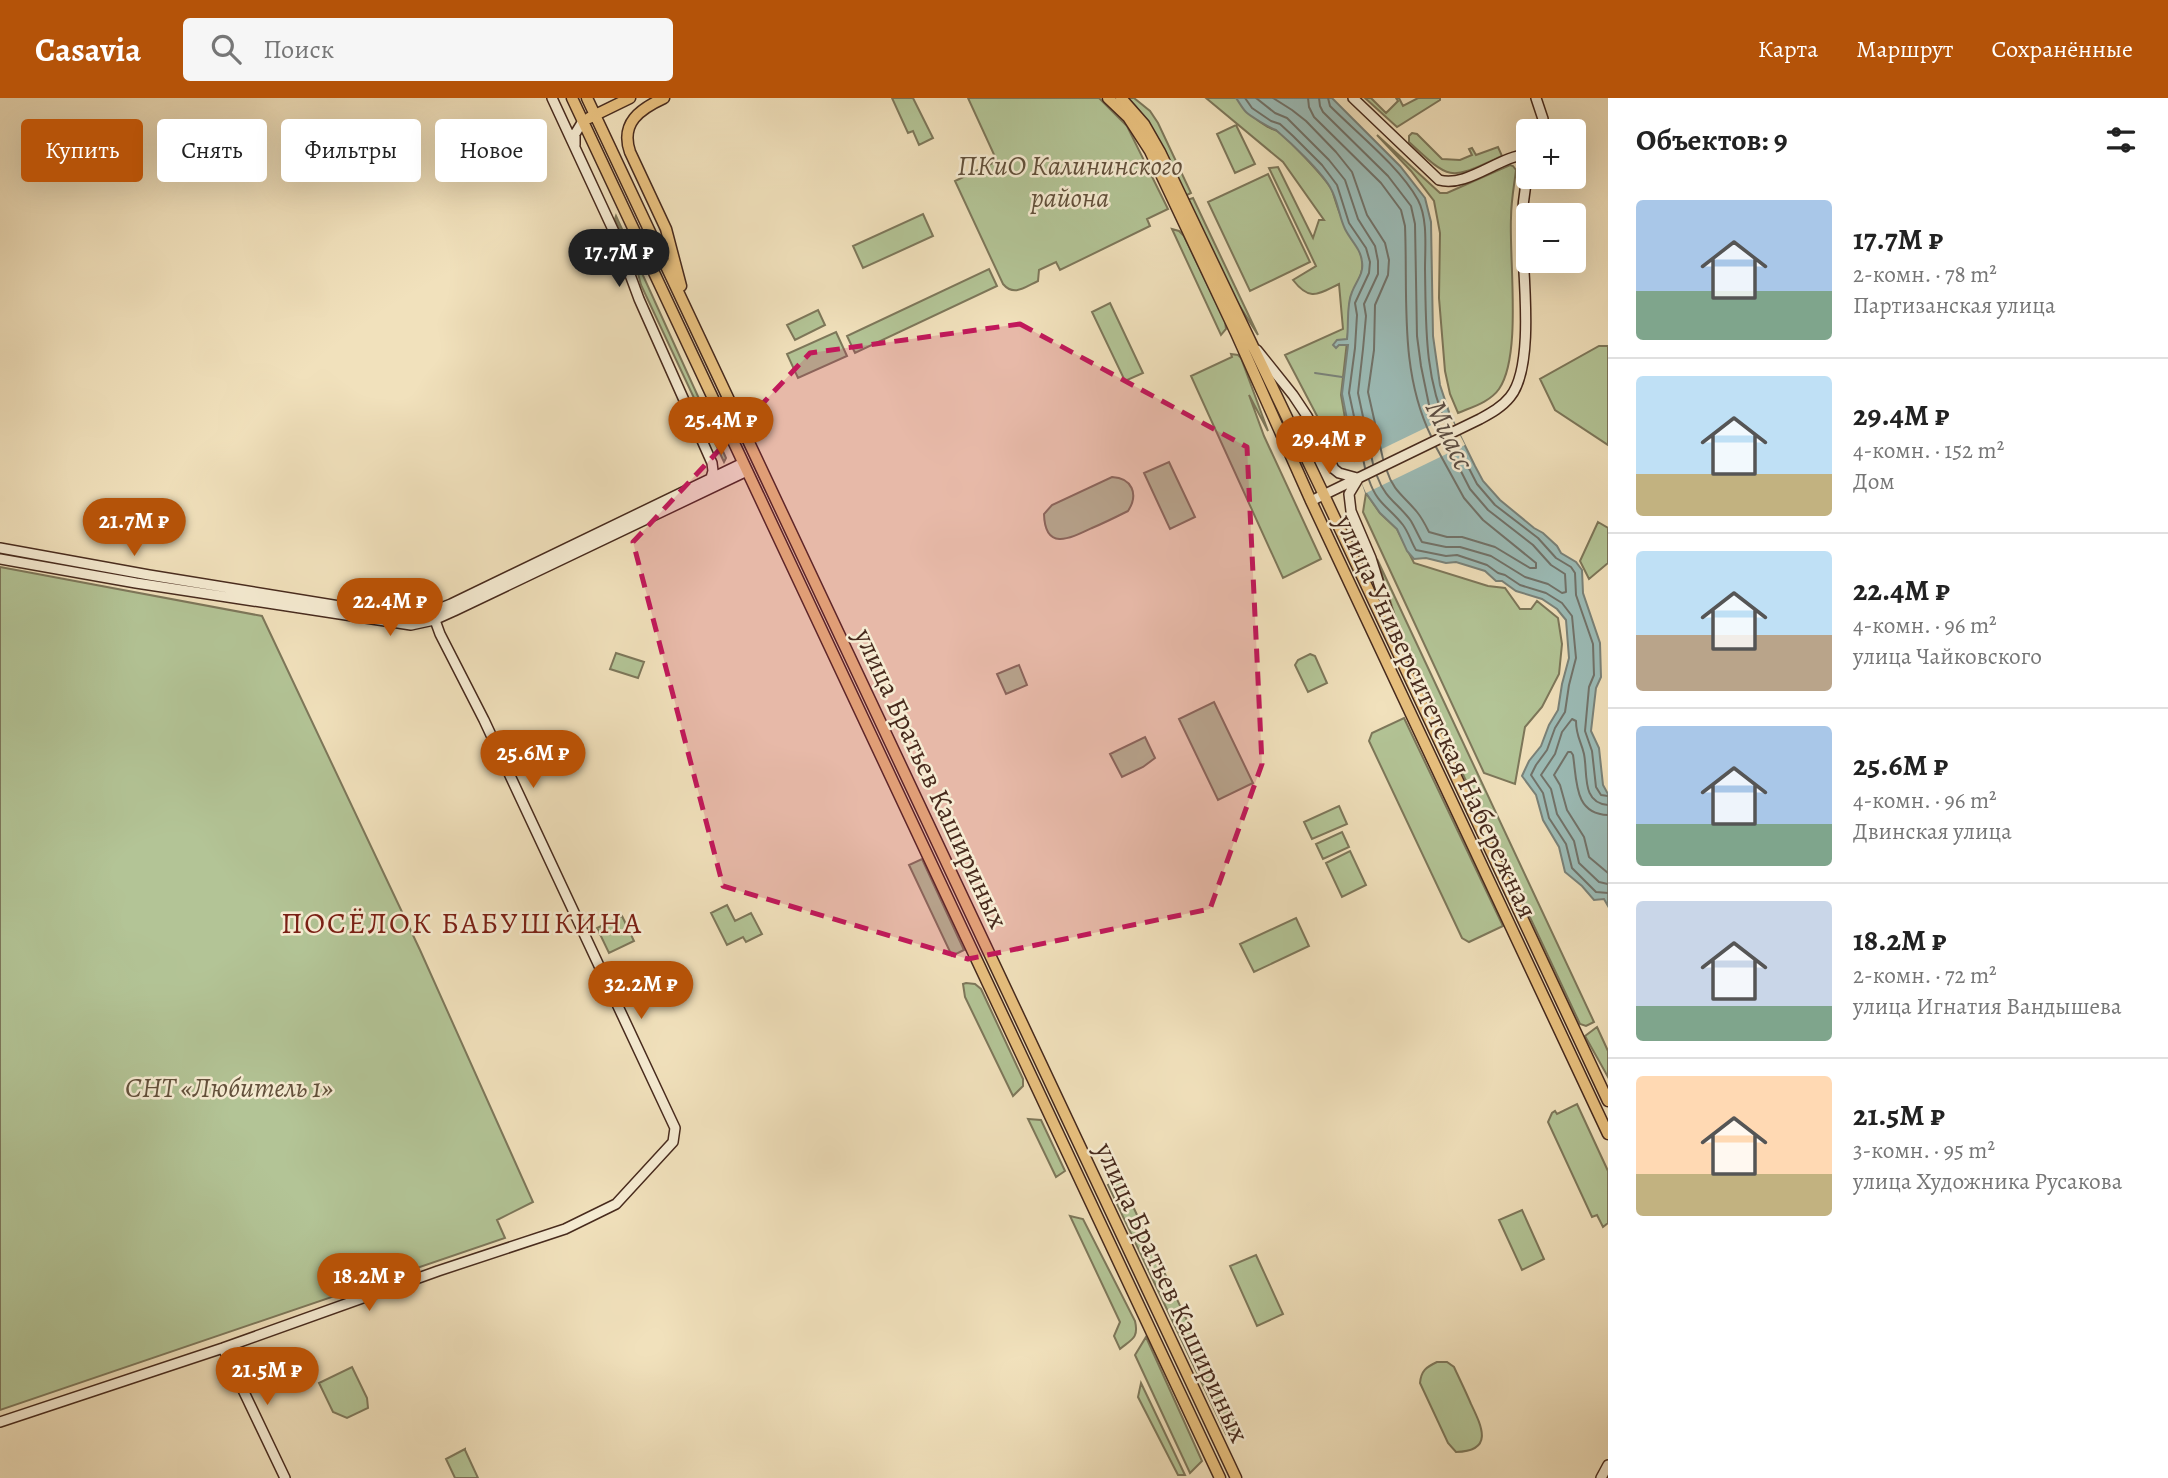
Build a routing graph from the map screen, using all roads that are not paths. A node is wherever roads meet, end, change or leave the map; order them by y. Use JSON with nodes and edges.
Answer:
{"nodes":[{"id":1,"x":552,"y":98,"type":"edge"},
{"id":2,"x":572,"y":98,"type":"edge"},
{"id":3,"x":587,"y":98,"type":"edge"},
{"id":4,"x":630,"y":98,"type":"edge"},
{"id":5,"x":1108,"y":98,"type":"edge"},
{"id":6,"x":1121,"y":98,"type":"edge"},
{"id":7,"x":1353,"y":98,"type":"edge"},
{"id":8,"x":1536,"y":98,"type":"edge"},
{"id":9,"x":659,"y":100,"type":"edge"},
{"id":10,"x":595,"y":115,"type":"junction"},
{"id":11,"x":1543,"y":119,"type":"edge"},
{"id":12,"x":583,"y":121,"type":"junction"},
{"id":13,"x":575,"y":148,"type":"junction"},
{"id":14,"x":1516,"y":156,"type":"edge"},
{"id":15,"x":1525,"y":189,"type":"edge"},
{"id":16,"x":688,"y":312,"type":"junction"},
{"id":17,"x":1248,"y":338,"type":"junction"},
{"id":18,"x":757,"y":460,"type":"junction"},
{"id":19,"x":745,"y":467,"type":"junction"},
{"id":20,"x":710,"y":478,"type":"junction"},
{"id":21,"x":1359,"y":478,"type":"junction"},
{"id":22,"x":1324,"y":495,"type":"junction"},
{"id":23,"x":1311,"y":501,"type":"junction"},
{"id":24,"x":0,"y":548,"type":"edge"},
{"id":25,"x":0,"y":559,"type":"edge"},
{"id":26,"x":264,"y":593,"type":"junction"},
{"id":27,"x":267,"y":603,"type":"junction"},
{"id":28,"x":433,"y":616,"type":"junction"},
{"id":29,"x":1396,"y":649,"type":"junction"},
{"id":30,"x":1608,"y":1101,"type":"edge"},
{"id":31,"x":1608,"y":1133,"type":"edge"},
{"id":32,"x":223,"y":1348,"type":"junction"},
{"id":33,"x":0,"y":1422,"type":"edge"},
{"id":34,"x":1608,"y":1465,"type":"edge"},
{"id":35,"x":285,"y":1478,"type":"edge"},
{"id":36,"x":1220,"y":1478,"type":"edge"},
{"id":37,"x":1236,"y":1478,"type":"edge"},
{"id":38,"x":1601,"y":1478,"type":"edge"}],
"edges":[{"from":1,"to":13,"type":"street"},
{"from":2,"to":12,"type":"main road","name":"улица Братьев Кашириных"},
{"from":3,"to":10,"type":"main road","name":"улица Братьев Кашириных"},
{"from":4,"to":10,"type":"main road"},
{"from":5,"to":23,"type":"main road","name":"улица Университетская Набережная"},
{"from":6,"to":17,"type":"main road","name":"улица Университетская Набережная"},
{"from":7,"to":14,"type":"street"},
{"from":8,"to":11,"type":"street"},
{"from":9,"to":16,"type":"main road"},
{"from":10,"to":12,"type":"main road"},
{"from":10,"to":16,"type":"main road","name":"улица Братьев Кашириных"},
{"from":12,"to":13,"type":"street"},
{"from":12,"to":19,"type":"main road","name":"улица Братьев Кашириных"},
{"from":13,"to":20,"type":"street"},
{"from":15,"to":21,"type":"street"},
{"from":16,"to":18,"type":"main road","name":"улица Братьев Кашириных"},
{"from":17,"to":21,"type":"street"},
{"from":17,"to":22,"type":"main road","name":"улица Университетская Набережная"},
{"from":18,"to":19,"type":"main road"},
{"from":18,"to":37,"type":"main road","name":"улица Братьев Кашириных"},
{"from":19,"to":20,"type":"street"},
{"from":19,"to":28,"type":"street"},
{"from":19,"to":36,"type":"main road","name":"улица Братьев Кашириных"},
{"from":20,"to":28,"type":"street"},
{"from":21,"to":22,"type":"street"},
{"from":21,"to":29,"type":"street"},
{"from":22,"to":23,"type":"street"},
{"from":22,"to":29,"type":"main road","name":"улица Университетская Набережная"},
{"from":23,"to":31,"type":"main road","name":"улица Университетская Набережная"},
{"from":24,"to":26,"type":"street"},
{"from":25,"to":27,"type":"street"},
{"from":26,"to":27,"type":"street"},
{"from":26,"to":28,"type":"street"},
{"from":27,"to":28,"type":"street"},
{"from":28,"to":32,"type":"street"},
{"from":29,"to":30,"type":"main road","name":"улица Университетская Набережная"},
{"from":32,"to":33,"type":"street"},
{"from":32,"to":35,"type":"street"},
{"from":34,"to":38,"type":"street"}]}
